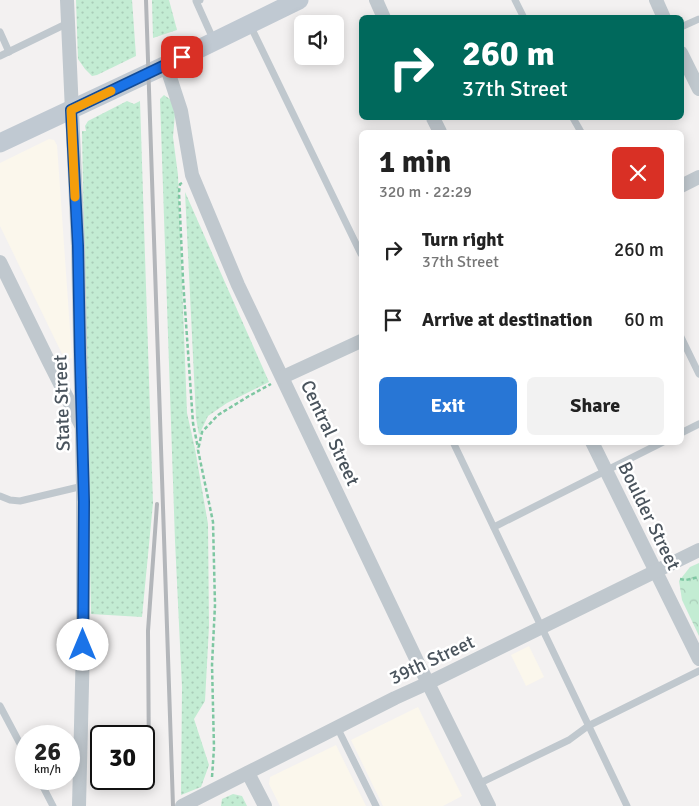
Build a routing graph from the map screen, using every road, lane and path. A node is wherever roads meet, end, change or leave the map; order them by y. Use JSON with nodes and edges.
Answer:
{"nodes":[{"id":1,"x":67,"y":0,"type":"edge"},
{"id":2,"x":197,"y":0,"type":"edge"},
{"id":3,"x":376,"y":0,"type":"edge"},
{"id":4,"x":515,"y":0,"type":"edge"},
{"id":5,"x":656,"y":0,"type":"edge"},
{"id":6,"x":292,"y":2,"type":"edge"},
{"id":7,"x":383,"y":15,"type":"edge"},
{"id":8,"x":522,"y":15,"type":"edge"},
{"id":9,"x":663,"y":15,"type":"edge"},
{"id":10,"x":699,"y":19,"type":"edge"},
{"id":11,"x":68,"y":23,"type":"junction"},
{"id":12,"x":250,"y":24,"type":"junction"},
{"id":13,"x":684,"y":26,"type":"edge"},
{"id":14,"x":0,"y":32,"type":"edge"},
{"id":15,"x":214,"y":41,"type":"junction"},
{"id":16,"x":9,"y":52,"type":"junction"},
{"id":17,"x":0,"y":56,"type":"edge"},
{"id":18,"x":684,"y":59,"type":"edge"},
{"id":19,"x":166,"y":65,"type":"junction"},
{"id":20,"x":699,"y":89,"type":"edge"},
{"id":21,"x":71,"y":110,"type":"junction"},
{"id":22,"x":0,"y":143,"type":"edge"},
{"id":23,"x":192,"y":175,"type":"junction"},
{"id":24,"x":699,"y":177,"type":"edge"},
{"id":25,"x":684,"y":184,"type":"edge"},
{"id":26,"x":359,"y":250,"type":"edge"},
{"id":27,"x":0,"y":262,"type":"edge"},
{"id":28,"x":359,"y":342,"type":"edge"},
{"id":29,"x":684,"y":343,"type":"edge"},
{"id":30,"x":699,"y":374,"type":"edge"},
{"id":31,"x":283,"y":377,"type":"junction"},
{"id":32,"x":699,"y":424,"type":"edge"},
{"id":33,"x":82,"y":428,"type":"junction"},
{"id":34,"x":684,"y":432,"type":"edge"},
{"id":35,"x":454,"y":445,"type":"edge"},
{"id":36,"x":593,"y":445,"type":"edge"},
{"id":37,"x":657,"y":445,"type":"edge"},
{"id":38,"x":198,"y":450,"type":"junction"},
{"id":39,"x":606,"y":471,"type":"junction"},
{"id":40,"x":83,"y":486,"type":"junction"},
{"id":41,"x":0,"y":496,"type":"edge"},
{"id":42,"x":494,"y":527,"type":"junction"},
{"id":43,"x":699,"y":550,"type":"edge"},
{"id":44,"x":656,"y":572,"type":"junction"},
{"id":45,"x":699,"y":577,"type":"edge"},
{"id":46,"x":680,"y":579,"type":"dead end"},
{"id":47,"x":541,"y":628,"type":"junction"},
{"id":48,"x":699,"y":659,"type":"edge"},
{"id":49,"x":699,"y":671,"type":"edge"},
{"id":50,"x":428,"y":683,"type":"junction"},
{"id":51,"x":0,"y":706,"type":"edge"},
{"id":52,"x":588,"y":726,"type":"junction"},
{"id":53,"x":337,"y":727,"type":"junction"},
{"id":54,"x":15,"y":734,"type":"edge"},
{"id":55,"x":248,"y":773,"type":"junction"},
{"id":56,"x":478,"y":784,"type":"junction"},
{"id":57,"x":45,"y":790,"type":"edge"},
{"id":58,"x":210,"y":792,"type":"junction"},
{"id":59,"x":53,"y":806,"type":"edge"},
{"id":60,"x":79,"y":806,"type":"edge"},
{"id":61,"x":182,"y":806,"type":"edge"},
{"id":62,"x":265,"y":806,"type":"edge"},
{"id":63,"x":376,"y":806,"type":"edge"},
{"id":64,"x":489,"y":806,"type":"edge"},
{"id":65,"x":627,"y":806,"type":"edge"}],
"edges":[{"from":1,"to":11,"type":"street","name":"State Street"},
{"from":2,"to":15,"type":"lane"},
{"from":3,"to":7,"type":"street"},
{"from":4,"to":8,"type":"lane"},
{"from":5,"to":9,"type":"street"},
{"from":6,"to":12,"type":"main road"},
{"from":10,"to":13,"type":"lane"},
{"from":11,"to":16,"type":"lane"},
{"from":11,"to":21,"type":"street","name":"State Street"},
{"from":12,"to":15,"type":"main road"},
{"from":12,"to":26,"type":"lane"},
{"from":14,"to":16,"type":"lane"},
{"from":15,"to":19,"type":"main road"},
{"from":16,"to":17,"type":"lane"},
{"from":18,"to":20,"type":"street"},
{"from":19,"to":21,"type":"main road"},
{"from":19,"to":23,"type":"street","name":"Central Street"},
{"from":21,"to":22,"type":"main road"},
{"from":21,"to":33,"type":"street","name":"State Street"},
{"from":23,"to":31,"type":"street","name":"Central Street"},
{"from":23,"to":38,"type":"path"},
{"from":24,"to":25,"type":"street"},
{"from":27,"to":33,"type":"street"},
{"from":28,"to":31,"type":"street"},
{"from":29,"to":30,"type":"lane"},
{"from":31,"to":38,"type":"path"},
{"from":31,"to":50,"type":"street","name":"Central Street"},
{"from":32,"to":34,"type":"lane"},
{"from":33,"to":40,"type":"street","name":"State Street"},
{"from":35,"to":42,"type":"lane"},
{"from":36,"to":39,"type":"street","name":"Boulder Street"},
{"from":37,"to":39,"type":"lane"},
{"from":38,"to":58,"type":"path"},
{"from":39,"to":42,"type":"lane"},
{"from":39,"to":44,"type":"street","name":"Boulder Street"},
{"from":40,"to":41,"type":"lane"},
{"from":40,"to":60,"type":"street","name":"State Street"},
{"from":42,"to":47,"type":"lane"},
{"from":43,"to":44,"type":"street","name":"39th Street"},
{"from":44,"to":47,"type":"street","name":"39th Street"},
{"from":44,"to":48,"type":"street","name":"Boulder Street"},
{"from":45,"to":46,"type":"path"},
{"from":47,"to":50,"type":"street","name":"39th Street"},
{"from":47,"to":52,"type":"lane"},
{"from":49,"to":52,"type":"lane"},
{"from":50,"to":53,"type":"street","name":"39th Street"},
{"from":50,"to":56,"type":"street","name":"Central Street"},
{"from":51,"to":54,"type":"lane"},
{"from":52,"to":56,"type":"lane"},
{"from":52,"to":65,"type":"lane"},
{"from":53,"to":55,"type":"street","name":"39th Street"},
{"from":53,"to":63,"type":"lane"},
{"from":55,"to":58,"type":"street","name":"39th Street"},
{"from":55,"to":62,"type":"street"},
{"from":56,"to":64,"type":"street","name":"Central Street"},
{"from":57,"to":59,"type":"lane"},
{"from":58,"to":61,"type":"street","name":"39th Street"}]}
